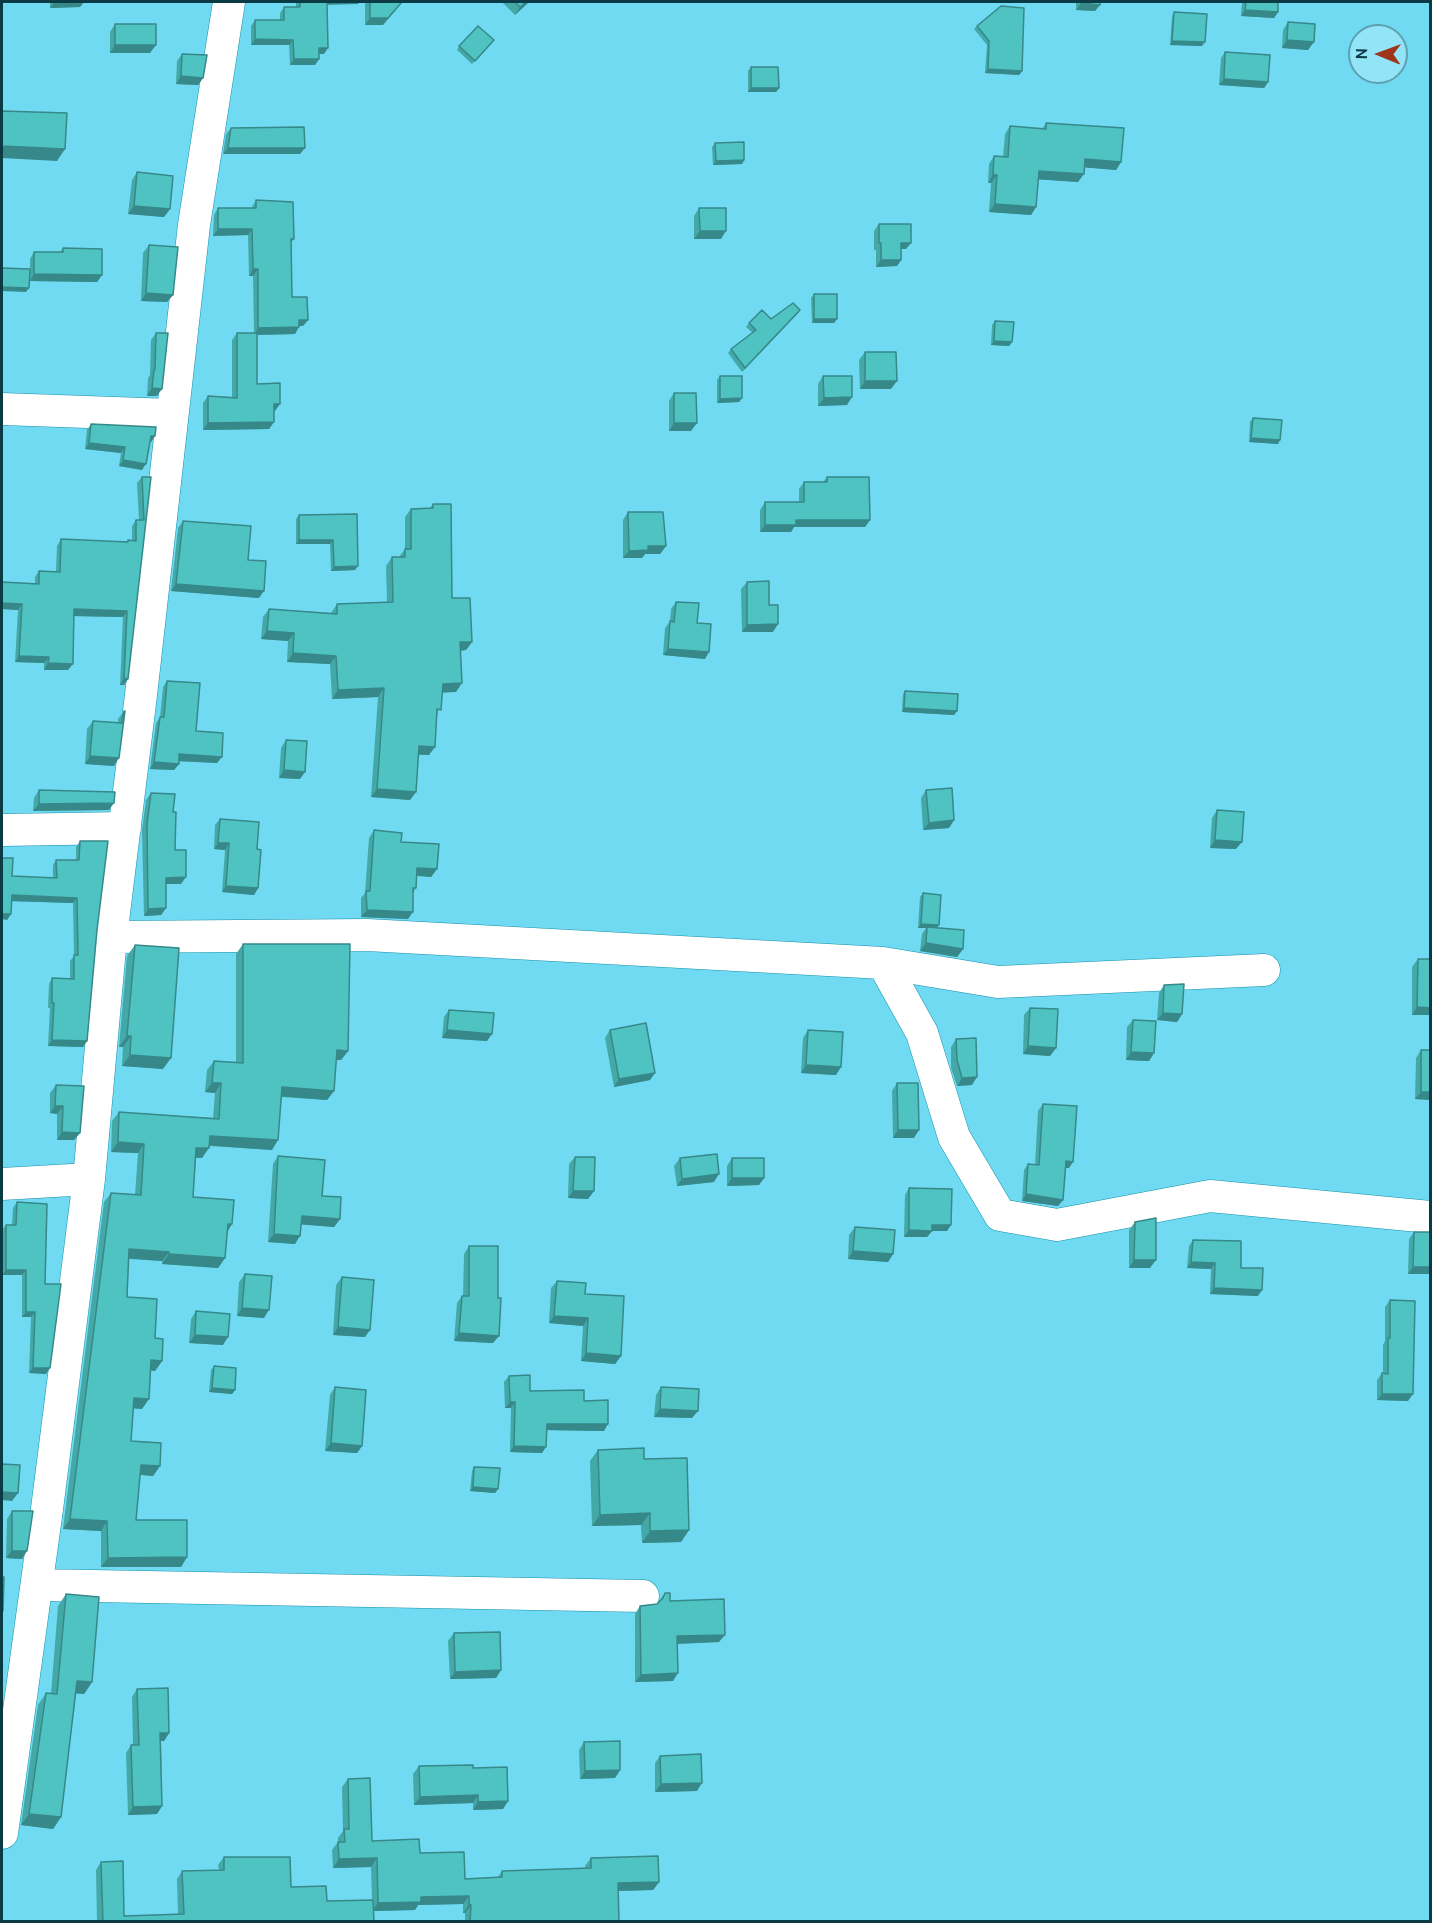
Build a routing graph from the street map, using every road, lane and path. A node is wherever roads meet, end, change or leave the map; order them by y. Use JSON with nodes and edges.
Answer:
{"nodes":[{"id":1,"x":229,"y":2,"type":"edge"},
{"id":2,"x":2,"y":409,"type":"edge"},
{"id":3,"x":172,"y":415,"type":"junction"},
{"id":4,"x":125,"y":828,"type":"junction"},
{"id":5,"x":2,"y":830,"type":"edge"},
{"id":6,"x":111,"y":937,"type":"junction"},
{"id":7,"x":883,"y":963,"type":"junction"},
{"id":8,"x":1264,"y":970,"type":"dead end"},
{"id":9,"x":89,"y":1179,"type":"junction"},
{"id":10,"x":2,"y":1184,"type":"edge"},
{"id":11,"x":1431,"y":1217,"type":"edge"},
{"id":12,"x":37,"y":1585,"type":"junction"},
{"id":13,"x":643,"y":1596,"type":"dead end"},
{"id":14,"x":2,"y":1833,"type":"edge"}],
"edges":[{"from":1,"to":3,"type":"street"},
{"from":2,"to":3,"type":"street"},
{"from":3,"to":4,"type":"street"},
{"from":4,"to":5,"type":"street"},
{"from":4,"to":6,"type":"street"},
{"from":6,"to":7,"type":"street"},
{"from":6,"to":9,"type":"street"},
{"from":7,"to":8,"type":"street"},
{"from":7,"to":11,"type":"street"},
{"from":9,"to":10,"type":"street"},
{"from":9,"to":12,"type":"street"},
{"from":12,"to":13,"type":"street"},
{"from":12,"to":14,"type":"street"}]}
